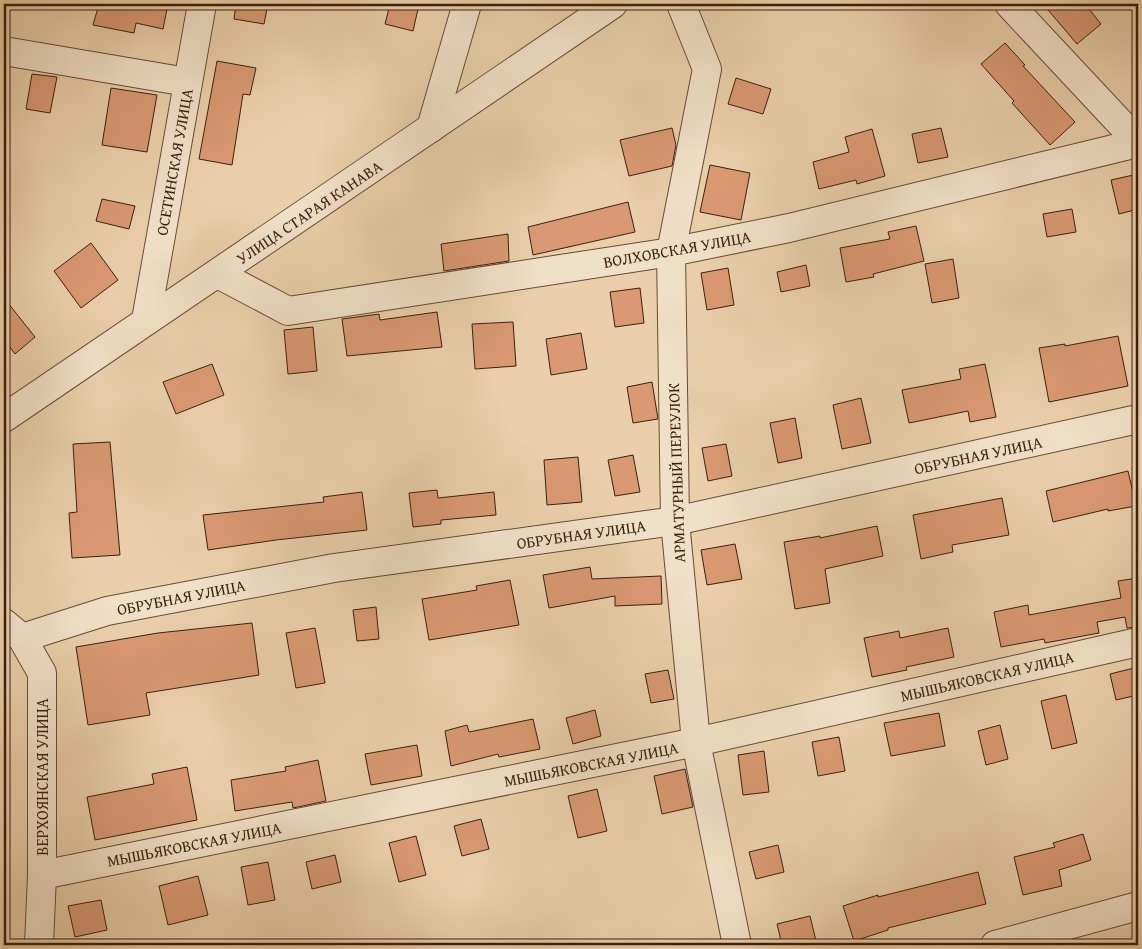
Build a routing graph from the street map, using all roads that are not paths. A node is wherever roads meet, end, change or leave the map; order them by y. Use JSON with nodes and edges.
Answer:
{"nodes":[{"id":1,"x":202,"y":4,"type":"edge"},
{"id":2,"x":467,"y":4,"type":"edge"},
{"id":3,"x":613,"y":4,"type":"edge"},
{"id":4,"x":681,"y":4,"type":"edge"},
{"id":5,"x":1009,"y":4,"type":"edge"},
{"id":6,"x":4,"y":52,"type":"edge"},
{"id":7,"x":188,"y":82,"type":"junction"},
{"id":8,"x":431,"y":128,"type":"junction"},
{"id":9,"x":1138,"y":142,"type":"edge"},
{"id":10,"x":671,"y":252,"type":"junction"},
{"id":11,"x":218,"y":274,"type":"junction"},
{"id":12,"x":146,"y":320,"type":"junction"},
{"id":13,"x":4,"y":418,"type":"edge"},
{"id":14,"x":1138,"y":419,"type":"edge"},
{"id":15,"x":676,"y":521,"type":"junction"},
{"id":16,"x":13,"y":631,"type":"edge"},
{"id":17,"x":1138,"y":642,"type":"edge"},
{"id":18,"x":696,"y":742,"type":"junction"},
{"id":19,"x":42,"y":875,"type":"junction"},
{"id":20,"x":1138,"y":906,"type":"edge"},
{"id":21,"x":39,"y":945,"type":"edge"},
{"id":22,"x":737,"y":945,"type":"edge"},
{"id":23,"x":994,"y":945,"type":"edge"}],
"edges":[{"from":1,"to":7,"type":"street","name":"ОСЕТИНСКАЯ УЛИЦА"},
{"from":2,"to":8,"type":"street"},
{"from":3,"to":8,"type":"street","name":"УЛИЦА СТАРАЯ КАНАВА"},
{"from":4,"to":10,"type":"street","name":"АРМАТУРНЫЙ ПЕРЕУЛОК"},
{"from":5,"to":9,"type":"street"},
{"from":6,"to":7,"type":"street"},
{"from":7,"to":12,"type":"street","name":"ОСЕТИНСКАЯ УЛИЦА"},
{"from":8,"to":11,"type":"street","name":"УЛИЦА СТАРАЯ КАНАВА"},
{"from":9,"to":10,"type":"street","name":"ВОЛХОВСКАЯ УЛИЦА"},
{"from":10,"to":11,"type":"street","name":"ВОЛХОВСКАЯ УЛИЦА"},
{"from":10,"to":15,"type":"street","name":"АРМАТУРНЫЙ ПЕРЕУЛОК"},
{"from":11,"to":12,"type":"street","name":"УЛИЦА СТАРАЯ КАНАВА"},
{"from":12,"to":13,"type":"street","name":"УЛИЦА СТАРАЯ КАНАВА"},
{"from":14,"to":15,"type":"street","name":"ОБРУБНАЯ УЛИЦА"},
{"from":15,"to":16,"type":"street","name":"ОБРУБНАЯ УЛИЦА"},
{"from":15,"to":18,"type":"street","name":"АРМАТУРНЫЙ ПЕРЕУЛОК"},
{"from":16,"to":19,"type":"street","name":"ВЕРХОЯНСКАЯ УЛИЦА"},
{"from":17,"to":18,"type":"street","name":"МЫШЬЯКОВСКАЯ УЛИЦА"},
{"from":18,"to":19,"type":"street","name":"МЫШЬЯКОВСКАЯ УЛИЦА"},
{"from":18,"to":22,"type":"street","name":"АРМАТУРНЫЙ ПЕРЕУЛОК"},
{"from":19,"to":21,"type":"street","name":"ВЕРХОЯНСКАЯ УЛИЦА"},
{"from":20,"to":23,"type":"street"}]}
